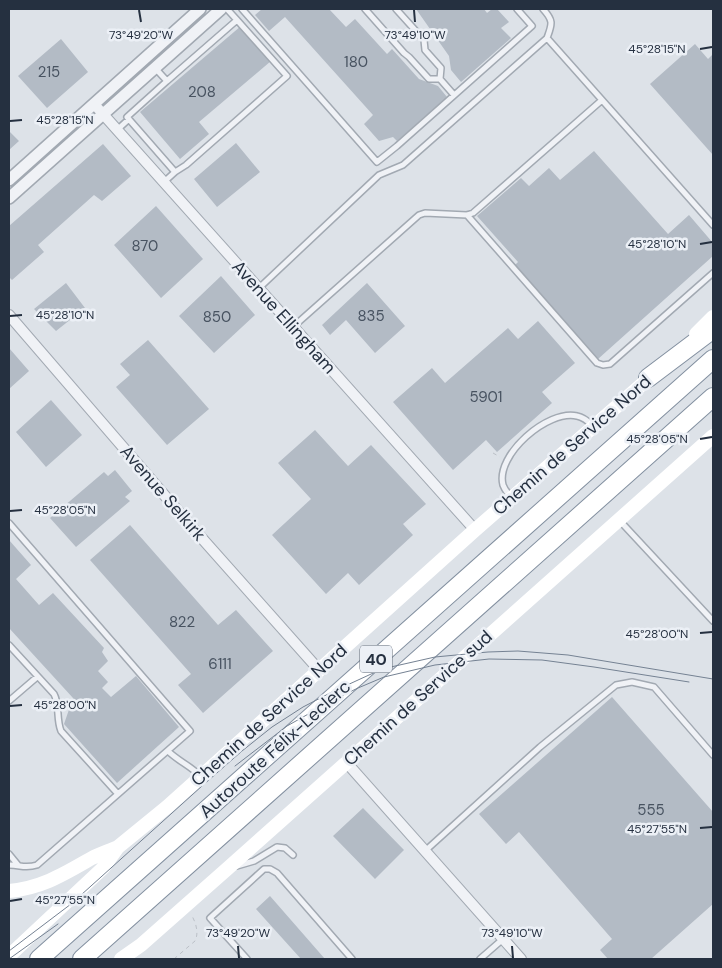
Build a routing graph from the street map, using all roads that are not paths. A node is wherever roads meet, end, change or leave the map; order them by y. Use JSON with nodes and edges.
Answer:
{"nodes":[{"id":1,"x":200,"y":9,"type":"edge"},
{"id":2,"x":221,"y":9,"type":"edge"},
{"id":3,"x":227,"y":9,"type":"edge"},
{"id":4,"x":242,"y":9,"type":"edge"},
{"id":5,"x":365,"y":9,"type":"edge"},
{"id":6,"x":396,"y":9,"type":"edge"},
{"id":7,"x":517,"y":9,"type":"edge"},
{"id":8,"x":543,"y":9,"type":"edge"},
{"id":9,"x":237,"y":20,"type":"junction"},
{"id":10,"x":547,"y":38,"type":"junction"},
{"id":11,"x":154,"y":68,"type":"junction"},
{"id":12,"x":440,"y":79,"type":"junction"},
{"id":13,"x":167,"y":81,"type":"junction"},
{"id":14,"x":105,"y":93,"type":"junction"},
{"id":15,"x":454,"y":95,"type":"junction"},
{"id":16,"x":602,"y":100,"type":"junction"},
{"id":17,"x":94,"y":104,"type":"junction"},
{"id":18,"x":103,"y":114,"type":"junction"},
{"id":19,"x":129,"y":119,"type":"junction"},
{"id":20,"x":117,"y":130,"type":"junction"},
{"id":21,"x":175,"y":172,"type":"junction"},
{"id":22,"x":9,"y":180,"type":"edge"},
{"id":23,"x":163,"y":182,"type":"junction"},
{"id":24,"x":9,"y":198,"type":"edge"},
{"id":25,"x":467,"y":215,"type":"junction"},
{"id":26,"x":713,"y":225,"type":"edge"},
{"id":27,"x":713,"y":273,"type":"edge"},
{"id":28,"x":258,"y":289,"type":"junction"},
{"id":29,"x":9,"y":315,"type":"edge"},
{"id":30,"x":713,"y":317,"type":"edge"},
{"id":31,"x":293,"y":327,"type":"junction"},
{"id":32,"x":713,"y":329,"type":"edge"},
{"id":33,"x":713,"y":359,"type":"edge"},
{"id":34,"x":648,"y":378,"type":"junction"},
{"id":35,"x":713,"y":397,"type":"edge"},
{"id":36,"x":593,"y":426,"type":"junction"},
{"id":37,"x":713,"y":436,"type":"edge"},
{"id":38,"x":512,"y":498,"type":"junction"},
{"id":39,"x":619,"y":520,"type":"junction"},
{"id":40,"x":9,"y":523,"type":"edge"},
{"id":41,"x":475,"y":530,"type":"junction"},
{"id":42,"x":713,"y":621,"type":"edge"},
{"id":43,"x":9,"y":644,"type":"edge"},
{"id":44,"x":319,"y":670,"type":"junction"},
{"id":45,"x":37,"y":677,"type":"junction"},
{"id":46,"x":9,"y":701,"type":"edge"},
{"id":47,"x":168,"y":751,"type":"junction"},
{"id":48,"x":713,"y":755,"type":"edge"},
{"id":49,"x":346,"y":762,"type":"junction"},
{"id":50,"x":200,"y":777,"type":"junction"},
{"id":51,"x":118,"y":794,"type":"junction"},
{"id":52,"x":118,"y":847,"type":"junction"},
{"id":53,"x":425,"y":851,"type":"junction"},
{"id":54,"x":9,"y":854,"type":"edge"},
{"id":55,"x":294,"y":855,"type":"dead end"},
{"id":56,"x":256,"y":860,"type":"junction"},
{"id":57,"x":9,"y":864,"type":"edge"},
{"id":58,"x":18,"y":865,"type":"junction"},
{"id":59,"x":227,"y":868,"type":"junction"},
{"id":60,"x":264,"y":869,"type":"junction"},
{"id":61,"x":9,"y":891,"type":"edge"},
{"id":62,"x":502,"y":939,"type":"junction"},
{"id":63,"x":141,"y":944,"type":"junction"},
{"id":64,"x":9,"y":956,"type":"edge"},
{"id":65,"x":39,"y":959,"type":"edge"},
{"id":66,"x":82,"y":959,"type":"edge"},
{"id":67,"x":121,"y":959,"type":"edge"},
{"id":68,"x":131,"y":959,"type":"edge"},
{"id":69,"x":247,"y":959,"type":"edge"},
{"id":70,"x":352,"y":959,"type":"edge"},
{"id":71,"x":480,"y":959,"type":"edge"},
{"id":72,"x":521,"y":959,"type":"edge"}],
"edges":[{"from":1,"to":14,"type":"street"},
{"from":2,"to":11,"type":"street"},
{"from":3,"to":9,"type":"lane"},
{"from":4,"to":15,"type":"lane"},
{"from":5,"to":12,"type":"lane"},
{"from":6,"to":12,"type":"lane"},
{"from":7,"to":15,"type":"lane"},
{"from":8,"to":10,"type":"lane"},
{"from":9,"to":13,"type":"lane"},
{"from":9,"to":21,"type":"lane"},
{"from":10,"to":16,"type":"lane"},
{"from":10,"to":28,"type":"lane"},
{"from":11,"to":13,"type":"lane"},
{"from":11,"to":18,"type":"street"},
{"from":12,"to":15,"type":"lane"},
{"from":13,"to":19,"type":"lane"},
{"from":14,"to":17,"type":"street"},
{"from":14,"to":18,"type":"lane"},
{"from":16,"to":25,"type":"lane"},
{"from":16,"to":26,"type":"lane"},
{"from":17,"to":18,"type":"street","name":"Avenue Ellingham"},
{"from":17,"to":22,"type":"street"},
{"from":18,"to":20,"type":"street","name":"Avenue Ellingham"},
{"from":18,"to":24,"type":"street"},
{"from":19,"to":20,"type":"lane"},
{"from":19,"to":21,"type":"lane"},
{"from":20,"to":23,"type":"street","name":"Avenue Ellingham"},
{"from":21,"to":23,"type":"lane"},
{"from":23,"to":28,"type":"street","name":"Avenue Ellingham"},
{"from":25,"to":27,"type":"lane"},
{"from":25,"to":31,"type":"lane"},
{"from":28,"to":31,"type":"street","name":"Avenue Ellingham"},
{"from":29,"to":44,"type":"street","name":"Avenue Selkirk"},
{"from":30,"to":34,"type":"main road","name":"Chemin de Service Nord"},
{"from":31,"to":41,"type":"street","name":"Avenue Ellingham"},
{"from":32,"to":34,"type":"highway"},
{"from":33,"to":65,"type":"highway","name":"Autoroute Félix-Leclerc","number":"40"},
{"from":34,"to":36,"type":"main road","name":"Chemin de Service Nord"},
{"from":35,"to":66,"type":"highway","name":"Autoroute Félix-Leclerc","number":"40"},
{"from":36,"to":38,"type":"main road","name":"Chemin de Service Nord"},
{"from":36,"to":38,"type":"lane"},
{"from":37,"to":39,"type":"main road","name":"Chemin de Service sud"},
{"from":38,"to":41,"type":"main road","name":"Chemin de Service Nord"},
{"from":39,"to":42,"type":"lane"},
{"from":39,"to":49,"type":"main road","name":"Chemin de Service sud"},
{"from":40,"to":47,"type":"lane"},
{"from":41,"to":44,"type":"main road","name":"Chemin de Service Nord"},
{"from":43,"to":45,"type":"lane"},
{"from":44,"to":50,"type":"main road","name":"Chemin de Service Nord"},
{"from":45,"to":46,"type":"lane"},
{"from":45,"to":51,"type":"lane"},
{"from":47,"to":50,"type":"lane"},
{"from":47,"to":51,"type":"lane"},
{"from":48,"to":53,"type":"lane"},
{"from":49,"to":53,"type":"street"},
{"from":49,"to":59,"type":"main road","name":"Chemin de Service sud"},
{"from":50,"to":52,"type":"main road","name":"Chemin de Service Nord"},
{"from":51,"to":58,"type":"lane"},
{"from":52,"to":61,"type":"main road"},
{"from":52,"to":64,"type":"main road","name":"Chemin de Service Nord"},
{"from":53,"to":62,"type":"street"},
{"from":54,"to":58,"type":"lane"},
{"from":55,"to":56,"type":"lane"},
{"from":56,"to":59,"type":"lane"},
{"from":56,"to":60,"type":"lane"},
{"from":57,"to":58,"type":"lane"},
{"from":59,"to":63,"type":"main road","name":"Chemin de Service sud"},
{"from":60,"to":69,"type":"lane"},
{"from":60,"to":70,"type":"lane"},
{"from":62,"to":71,"type":"lane"},
{"from":62,"to":72,"type":"street"},
{"from":63,"to":67,"type":"main road","name":"Chemin de Service sud"},
{"from":63,"to":68,"type":"main road"}]}
